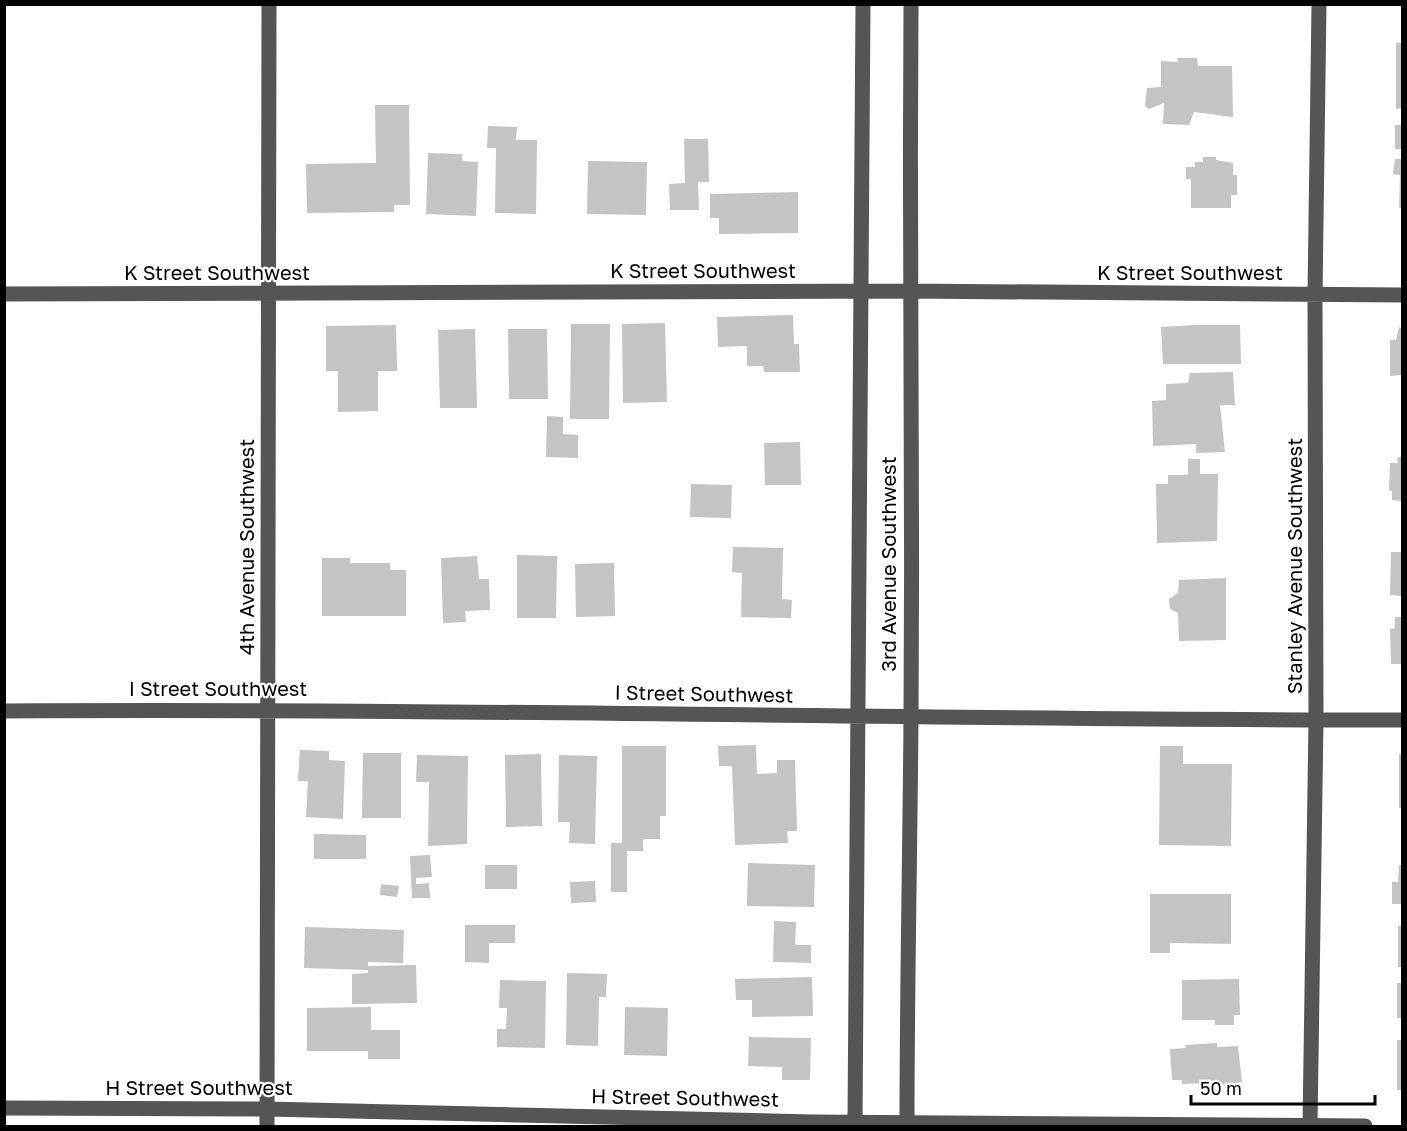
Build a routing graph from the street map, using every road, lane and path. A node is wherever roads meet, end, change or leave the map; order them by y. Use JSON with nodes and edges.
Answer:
{"nodes":[{"id":1,"x":269,"y":4,"type":"edge"},
{"id":2,"x":863,"y":4,"type":"edge"},
{"id":3,"x":911,"y":4,"type":"edge"},
{"id":4,"x":1319,"y":4,"type":"edge"},
{"id":5,"x":909,"y":291,"type":"junction"},
{"id":6,"x":861,"y":292,"type":"junction"},
{"id":7,"x":4,"y":294,"type":"edge"},
{"id":8,"x":268,"y":294,"type":"junction"},
{"id":9,"x":1315,"y":295,"type":"junction"},
{"id":10,"x":1402,"y":295,"type":"edge"},
{"id":11,"x":268,"y":709,"type":"junction"},
{"id":12,"x":4,"y":711,"type":"edge"},
{"id":13,"x":858,"y":717,"type":"junction"},
{"id":14,"x":911,"y":718,"type":"junction"},
{"id":15,"x":1316,"y":720,"type":"junction"},
{"id":16,"x":1402,"y":720,"type":"edge"},
{"id":17,"x":4,"y":1108,"type":"edge"},
{"id":18,"x":267,"y":1109,"type":"junction"},
{"id":19,"x":855,"y":1122,"type":"junction"},
{"id":20,"x":907,"y":1123,"type":"junction"},
{"id":21,"x":812,"y":1124,"type":"edge"},
{"id":22,"x":267,"y":1126,"type":"edge"},
{"id":23,"x":1310,"y":1126,"type":"edge"},
{"id":24,"x":1365,"y":1126,"type":"edge"}],
"edges":[{"from":1,"to":8,"type":"street","name":"4th Avenue Southwest"},
{"from":2,"to":6,"type":"street","name":"3rd Avenue Southwest"},
{"from":3,"to":5,"type":"street","name":"3rd Avenue Southwest"},
{"from":4,"to":9,"type":"street","name":"Stanley Avenue Southwest"},
{"from":5,"to":6,"type":"street","name":"K Street Southwest"},
{"from":5,"to":9,"type":"street","name":"K Street Southwest"},
{"from":5,"to":14,"type":"street","name":"3rd Avenue Southwest"},
{"from":6,"to":8,"type":"street","name":"K Street Southwest"},
{"from":6,"to":13,"type":"street","name":"3rd Avenue Southwest"},
{"from":7,"to":8,"type":"street","name":"K Street Southwest"},
{"from":8,"to":11,"type":"street","name":"4th Avenue Southwest"},
{"from":9,"to":10,"type":"street","name":"K Street Southwest"},
{"from":9,"to":15,"type":"street","name":"Stanley Avenue Southwest"},
{"from":11,"to":12,"type":"street","name":"I Street Southwest"},
{"from":11,"to":13,"type":"street","name":"I Street Southwest"},
{"from":11,"to":18,"type":"street","name":"4th Avenue Southwest"},
{"from":13,"to":14,"type":"street","name":"I Street Southwest"},
{"from":13,"to":19,"type":"street","name":"3rd Avenue Southwest"},
{"from":14,"to":15,"type":"street","name":"I Street Southwest"},
{"from":14,"to":20,"type":"street","name":"3rd Avenue Southwest"},
{"from":15,"to":16,"type":"street","name":"I Street Southwest"},
{"from":15,"to":23,"type":"street","name":"Stanley Avenue Southwest"},
{"from":17,"to":18,"type":"street","name":"H Street Southwest"},
{"from":18,"to":21,"type":"street","name":"H Street Southwest"},
{"from":18,"to":22,"type":"street","name":"4th Avenue Southwest"},
{"from":19,"to":20,"type":"street","name":"H Street Southwest"},
{"from":19,"to":21,"type":"street","name":"H Street Southwest"},
{"from":20,"to":23,"type":"street","name":"H Street Southwest"},
{"from":23,"to":24,"type":"street","name":"H Street Southwest"}]}
